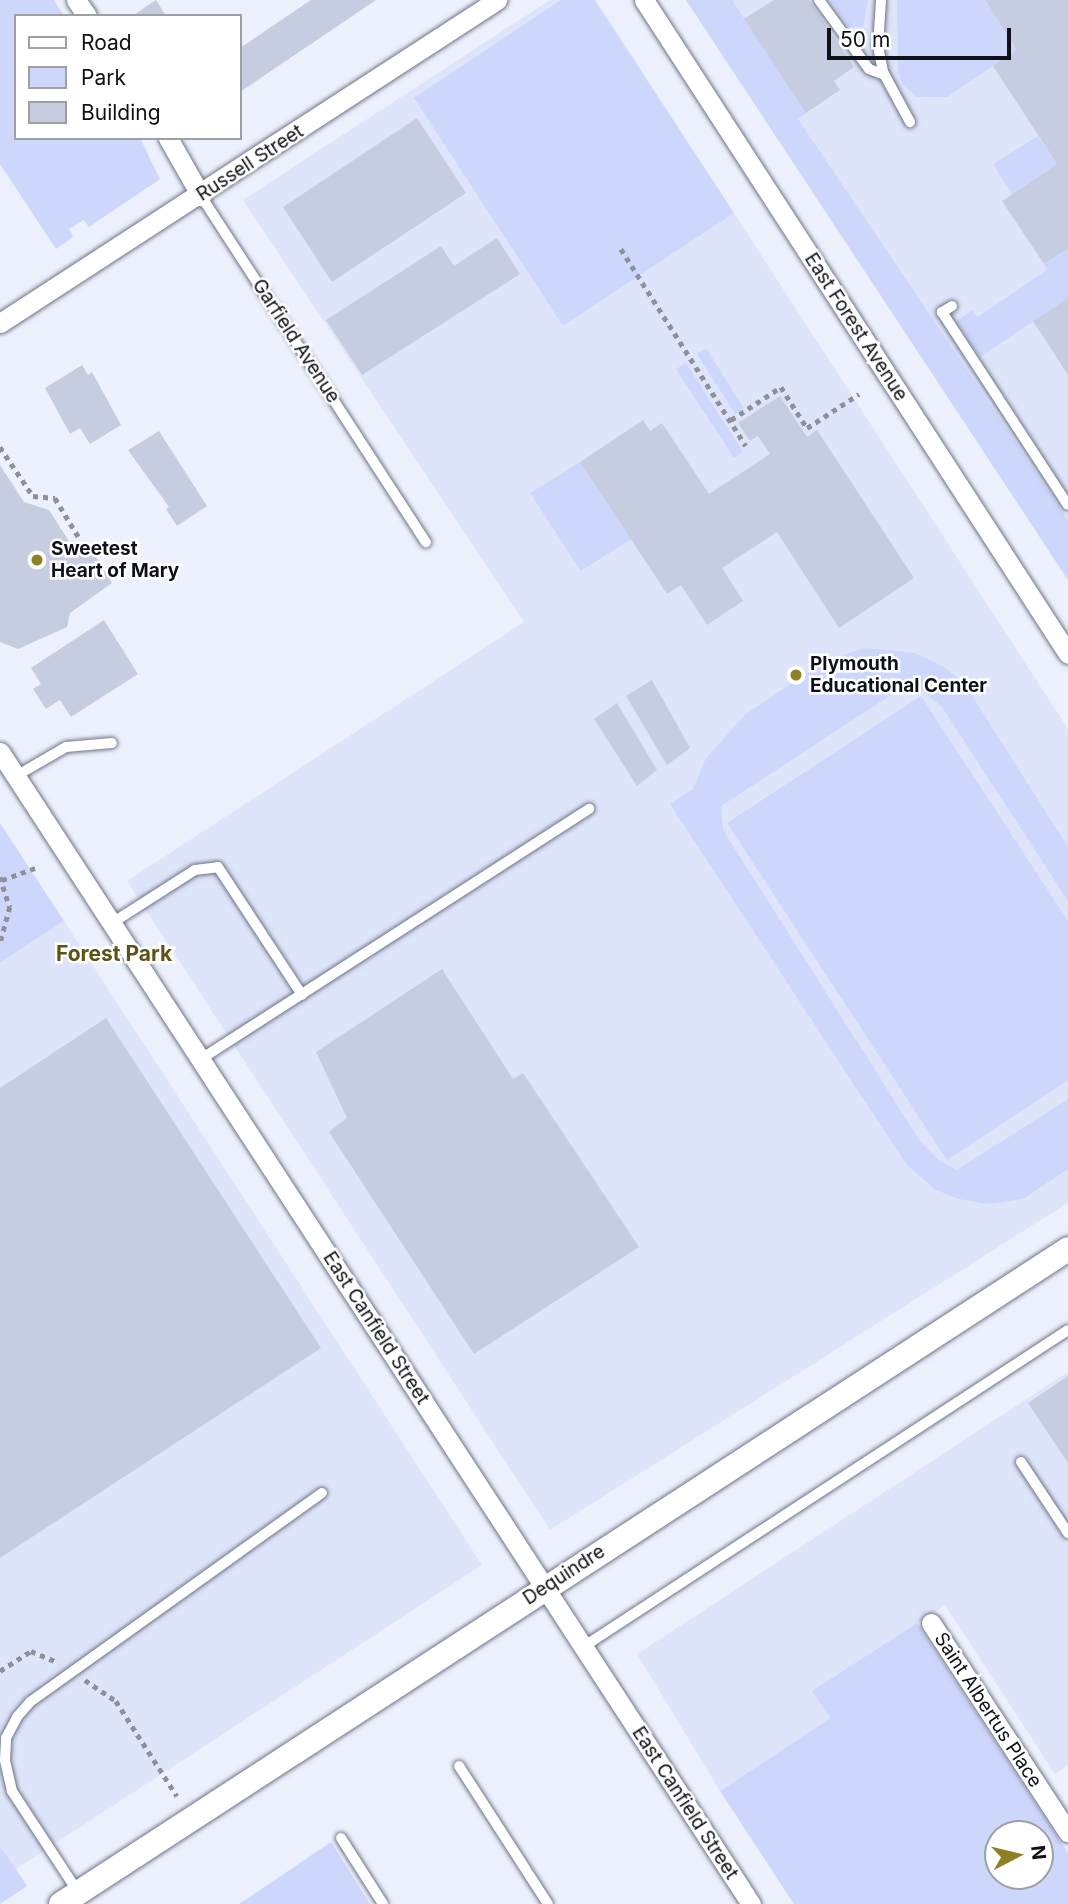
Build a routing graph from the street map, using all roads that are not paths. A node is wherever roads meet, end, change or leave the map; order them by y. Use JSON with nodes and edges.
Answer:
{"nodes":[{"id":1,"x":497,"y":0,"type":"edge"},
{"id":2,"x":644,"y":0,"type":"edge"},
{"id":3,"x":819,"y":0,"type":"edge"},
{"id":4,"x":881,"y":0,"type":"edge"},
{"id":5,"x":885,"y":75,"type":"junction"},
{"id":6,"x":909,"y":122,"type":"dead end"},
{"id":7,"x":169,"y":140,"type":"edge"},
{"id":8,"x":201,"y":196,"type":"junction"},
{"id":9,"x":952,"y":306,"type":"dead end"},
{"id":10,"x":0,"y":323,"type":"edge"},
{"id":11,"x":1068,"y":505,"type":"edge"},
{"id":12,"x":426,"y":542,"type":"dead end"},
{"id":13,"x":1068,"y":654,"type":"edge"},
{"id":14,"x":112,"y":743,"type":"dead end"},
{"id":15,"x":0,"y":752,"type":"edge"},
{"id":16,"x":16,"y":776,"type":"junction"},
{"id":17,"x":589,"y":809,"type":"dead end"},
{"id":18,"x":112,"y":923,"type":"junction"},
{"id":19,"x":302,"y":995,"type":"junction"},
{"id":20,"x":201,"y":1059,"type":"junction"},
{"id":21,"x":1068,"y":1249,"type":"edge"},
{"id":22,"x":1068,"y":1330,"type":"edge"},
{"id":23,"x":1021,"y":1462,"type":"dead end"},
{"id":24,"x":322,"y":1493,"type":"dead end"},
{"id":25,"x":1068,"y":1533,"type":"edge"},
{"id":26,"x":545,"y":1588,"type":"junction"},
{"id":27,"x":931,"y":1623,"type":"dead end"},
{"id":28,"x":583,"y":1647,"type":"junction"},
{"id":29,"x":459,"y":1766,"type":"dead end"},
{"id":30,"x":1068,"y":1832,"type":"edge"},
{"id":31,"x":341,"y":1838,"type":"dead end"},
{"id":32,"x":70,"y":1898,"type":"edge"},
{"id":33,"x":383,"y":1904,"type":"edge"},
{"id":34,"x":548,"y":1904,"type":"edge"},
{"id":35,"x":751,"y":1904,"type":"edge"}],
"edges":[{"from":1,"to":8,"type":"street","name":"Russell Street"},
{"from":2,"to":13,"type":"street","name":"East Forest Avenue"},
{"from":3,"to":5,"type":"lane"},
{"from":4,"to":5,"type":"lane"},
{"from":5,"to":6,"type":"lane"},
{"from":7,"to":8,"type":"street","name":"Garfield Avenue"},
{"from":8,"to":10,"type":"street","name":"Russell Street"},
{"from":8,"to":12,"type":"lane","name":"Garfield Avenue"},
{"from":9,"to":11,"type":"lane"},
{"from":14,"to":16,"type":"lane"},
{"from":15,"to":16,"type":"street","name":"East Canfield Street"},
{"from":16,"to":18,"type":"street","name":"East Canfield Street"},
{"from":17,"to":19,"type":"lane"},
{"from":18,"to":19,"type":"lane"},
{"from":18,"to":20,"type":"street","name":"East Canfield Street"},
{"from":19,"to":20,"type":"lane"},
{"from":20,"to":26,"type":"street","name":"East Canfield Street"},
{"from":21,"to":26,"type":"street","name":"Dequindre"},
{"from":22,"to":28,"type":"lane"},
{"from":23,"to":25,"type":"lane"},
{"from":24,"to":32,"type":"lane"},
{"from":26,"to":28,"type":"street","name":"East Canfield Street"},
{"from":26,"to":32,"type":"street","name":"Dequindre"},
{"from":27,"to":30,"type":"street","name":"Saint Albertus Place"},
{"from":28,"to":35,"type":"street","name":"East Canfield Street"},
{"from":29,"to":34,"type":"lane"},
{"from":31,"to":33,"type":"lane"}]}
